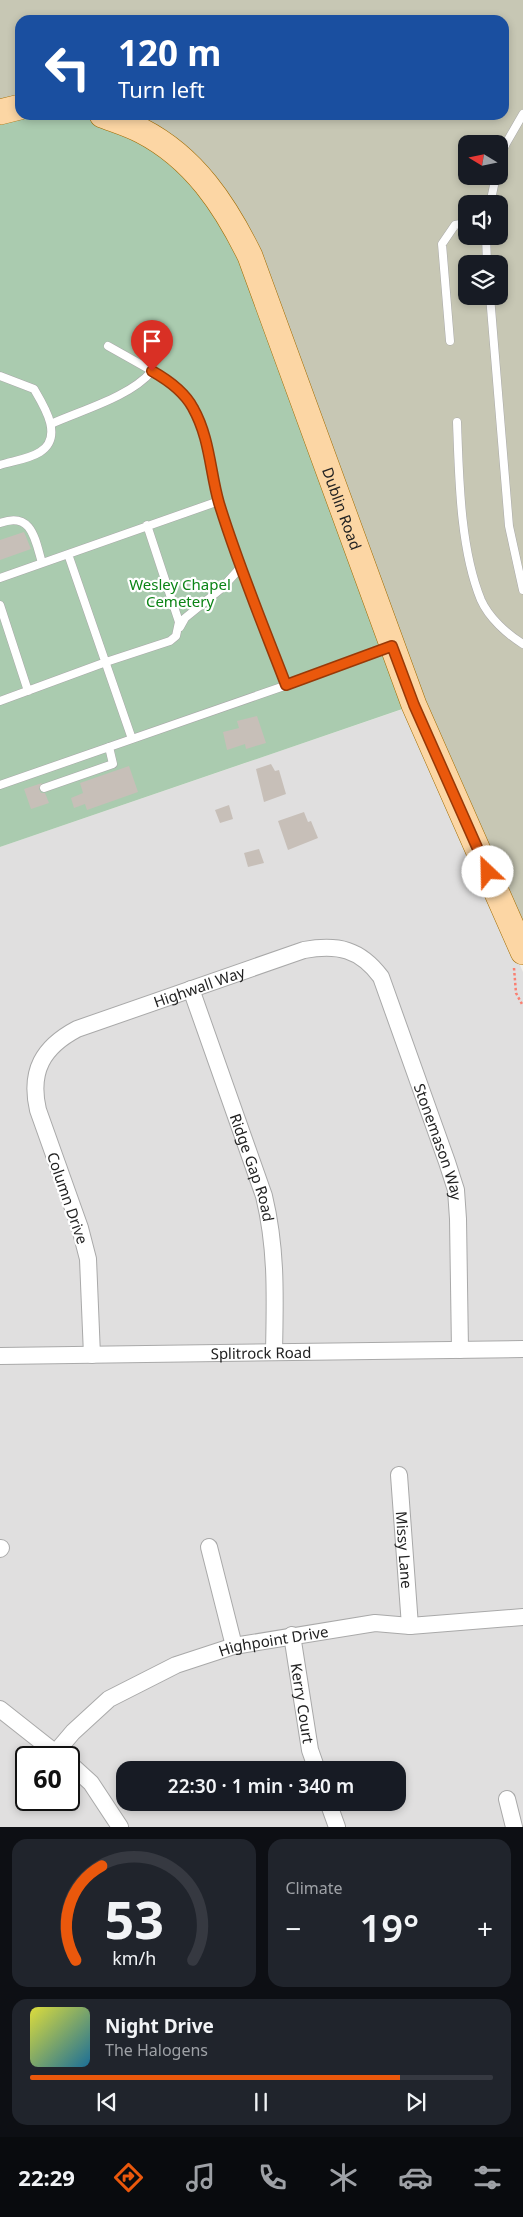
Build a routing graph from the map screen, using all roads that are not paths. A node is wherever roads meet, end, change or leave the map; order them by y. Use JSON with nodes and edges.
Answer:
{"nodes":[{"id":1,"x":15,"y":108,"type":"edge"},
{"id":2,"x":0,"y":112,"type":"edge"},
{"id":3,"x":523,"y":114,"type":"edge"},
{"id":4,"x":115,"y":120,"type":"edge"},
{"id":5,"x":508,"y":140,"type":"edge"},
{"id":6,"x":458,"y":224,"type":"edge"},
{"id":7,"x":491,"y":305,"type":"edge"},
{"id":8,"x":450,"y":341,"type":"dead end"},
{"id":9,"x":108,"y":346,"type":"dead end"},
{"id":10,"x":152,"y":371,"type":"junction"},
{"id":11,"x":0,"y":376,"type":"edge"},
{"id":12,"x":457,"y":422,"type":"dead end"},
{"id":13,"x":51,"y":424,"type":"junction"},
{"id":14,"x":0,"y":466,"type":"edge"},
{"id":15,"x":219,"y":501,"type":"junction"},
{"id":16,"x":0,"y":512,"type":"edge"},
{"id":17,"x":2,"y":522,"type":"edge"},
{"id":18,"x":147,"y":525,"type":"junction"},
{"id":19,"x":68,"y":554,"type":"junction"},
{"id":20,"x":42,"y":563,"type":"junction"},
{"id":21,"x":241,"y":567,"type":"junction"},
{"id":22,"x":0,"y":578,"type":"edge"},
{"id":23,"x":523,"y":590,"type":"edge"},
{"id":24,"x":0,"y":605,"type":"edge"},
{"id":25,"x":178,"y":628,"type":"junction"},
{"id":26,"x":523,"y":644,"type":"edge"},
{"id":27,"x":392,"y":646,"type":"junction"},
{"id":28,"x":106,"y":662,"type":"junction"},
{"id":29,"x":286,"y":685,"type":"junction"},
{"id":30,"x":28,"y":691,"type":"junction"},
{"id":31,"x":0,"y":702,"type":"edge"},
{"id":32,"x":132,"y":739,"type":"junction"},
{"id":33,"x":109,"y":748,"type":"junction"},
{"id":34,"x":50,"y":768,"type":"junction"},
{"id":35,"x":55,"y":784,"type":"junction"},
{"id":36,"x":0,"y":785,"type":"edge"},
{"id":37,"x":44,"y":788,"type":"dead end"},
{"id":38,"x":523,"y":952,"type":"edge"},
{"id":39,"x":354,"y":953,"type":"joint"},
{"id":40,"x":191,"y":990,"type":"junction"},
{"id":41,"x":50,"y":1047,"type":"joint"},
{"id":42,"x":523,"y":1349,"type":"edge"},
{"id":43,"x":460,"y":1350,"type":"junction"},
{"id":44,"x":274,"y":1352,"type":"junction"},
{"id":45,"x":92,"y":1355,"type":"junction"},
{"id":46,"x":0,"y":1356,"type":"edge"},
{"id":47,"x":399,"y":1475,"type":"dead end"},
{"id":48,"x":209,"y":1547,"type":"dead end"},
{"id":49,"x":523,"y":1617,"type":"edge"},
{"id":50,"x":410,"y":1626,"type":"junction"},
{"id":51,"x":292,"y":1636,"type":"junction"},
{"id":52,"x":234,"y":1646,"type":"junction"},
{"id":53,"x":0,"y":1709,"type":"edge"},
{"id":54,"x":47,"y":1746,"type":"edge"},
{"id":55,"x":64,"y":1746,"type":"edge"},
{"id":56,"x":314,"y":1761,"type":"edge"},
{"id":57,"x":80,"y":1773,"type":"edge"},
{"id":58,"x":507,"y":1799,"type":"dead end"},
{"id":59,"x":331,"y":1811,"type":"edge"},
{"id":60,"x":120,"y":1827,"type":"edge"},
{"id":61,"x":337,"y":1827,"type":"edge"},
{"id":62,"x":514,"y":1827,"type":"edge"}],
"edges":[{"from":1,"to":2,"type":"main road"},
{"from":3,"to":5,"type":"lane"},
{"from":4,"to":27,"type":"main road","name":"Dublin Road"},
{"from":6,"to":8,"type":"lane"},
{"from":7,"to":23,"type":"lane"},
{"from":9,"to":10,"type":"lane"},
{"from":10,"to":13,"type":"lane"},
{"from":10,"to":15,"type":"lane"},
{"from":11,"to":13,"type":"lane"},
{"from":12,"to":26,"type":"lane"},
{"from":13,"to":14,"type":"lane"},
{"from":15,"to":18,"type":"lane"},
{"from":15,"to":21,"type":"lane"},
{"from":16,"to":17,"type":"lane"},
{"from":17,"to":20,"type":"lane"},
{"from":18,"to":19,"type":"lane"},
{"from":18,"to":25,"type":"lane"},
{"from":19,"to":20,"type":"lane"},
{"from":19,"to":28,"type":"lane"},
{"from":20,"to":22,"type":"lane"},
{"from":21,"to":25,"type":"lane"},
{"from":21,"to":29,"type":"lane"},
{"from":24,"to":30,"type":"lane"},
{"from":25,"to":28,"type":"lane"},
{"from":27,"to":29,"type":"lane"},
{"from":27,"to":38,"type":"main road","name":"Dublin Road"},
{"from":28,"to":30,"type":"lane"},
{"from":28,"to":32,"type":"lane"},
{"from":29,"to":32,"type":"lane"},
{"from":30,"to":31,"type":"lane"},
{"from":32,"to":33,"type":"lane"},
{"from":33,"to":34,"type":"lane"},
{"from":33,"to":35,"type":"lane"},
{"from":34,"to":35,"type":"lane"},
{"from":34,"to":36,"type":"lane"},
{"from":35,"to":37,"type":"lane"},
{"from":39,"to":40,"type":"street","name":"Highwall Way"},
{"from":39,"to":43,"type":"street","name":"Stonemason Way"},
{"from":40,"to":41,"type":"street","name":"Highwall Way"},
{"from":40,"to":44,"type":"street","name":"Ridge Gap Road"},
{"from":41,"to":45,"type":"street","name":"Column Drive"},
{"from":42,"to":43,"type":"street","name":"Splitrock Road"},
{"from":43,"to":44,"type":"street","name":"Splitrock Road"},
{"from":44,"to":45,"type":"street","name":"Splitrock Road"},
{"from":45,"to":46,"type":"street","name":"Splitrock Road"},
{"from":47,"to":50,"type":"street","name":"Missy Lane"},
{"from":48,"to":52,"type":"street"},
{"from":49,"to":50,"type":"street","name":"Highpoint Drive"},
{"from":50,"to":51,"type":"street","name":"Highpoint Drive"},
{"from":51,"to":52,"type":"street","name":"Highpoint Drive"},
{"from":51,"to":56,"type":"street","name":"Kerry Court"},
{"from":52,"to":55,"type":"street","name":"Highpoint Drive"},
{"from":53,"to":54,"type":"street"},
{"from":57,"to":60,"type":"street"},
{"from":58,"to":62,"type":"street"},
{"from":59,"to":61,"type":"street"}]}
